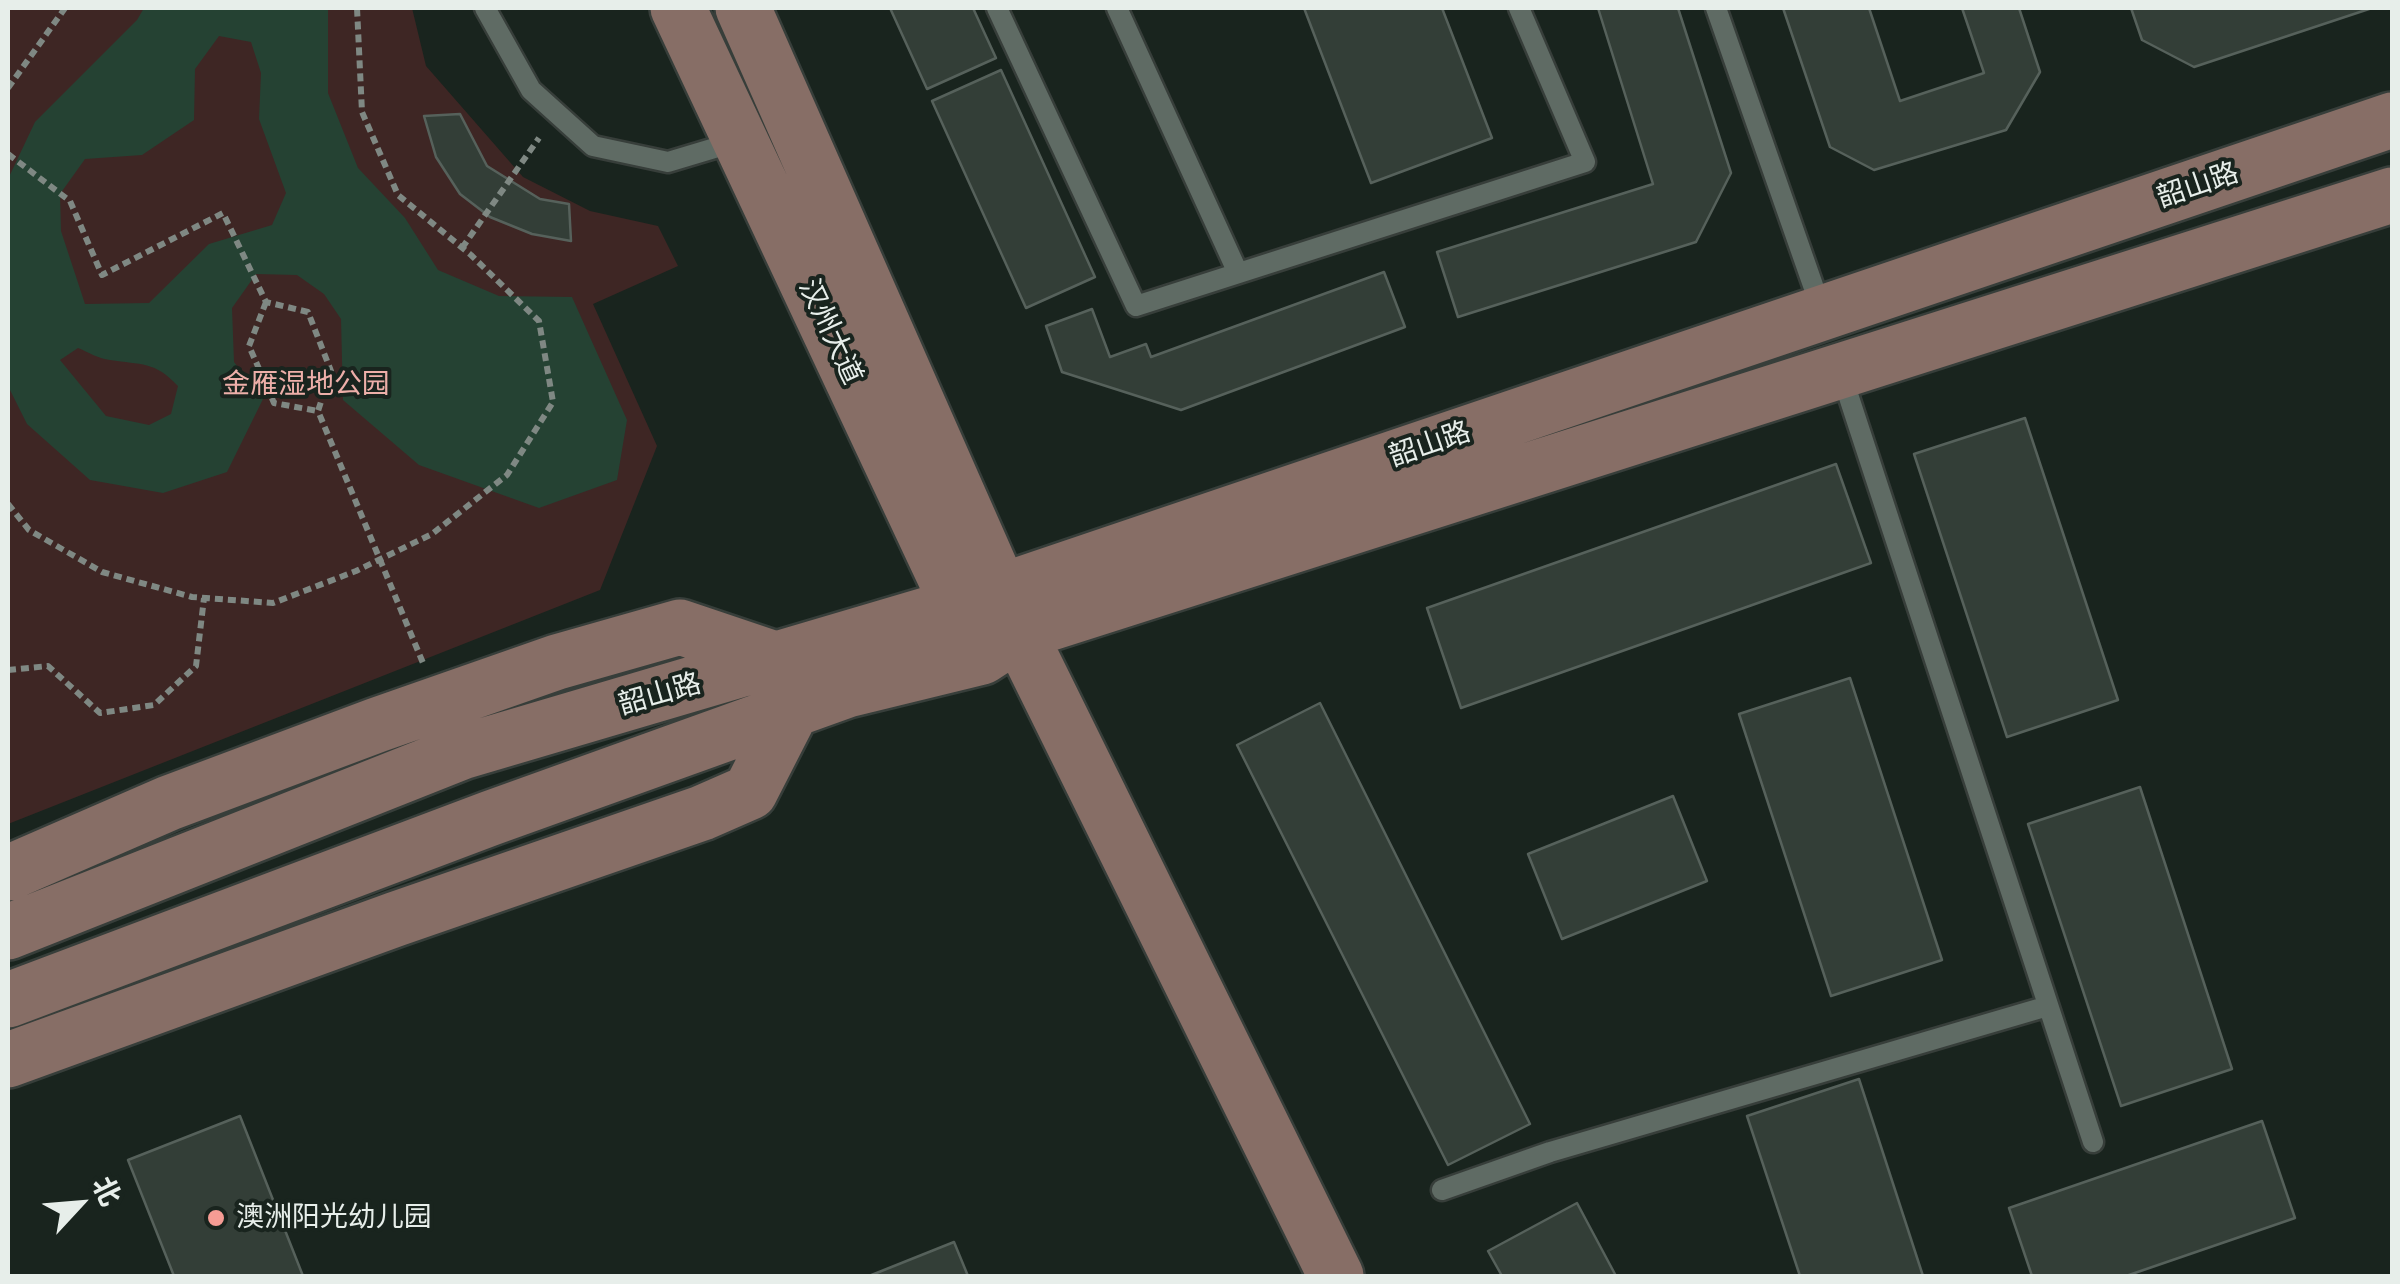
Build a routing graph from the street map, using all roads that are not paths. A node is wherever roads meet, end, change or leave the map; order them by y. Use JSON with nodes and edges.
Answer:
{"nodes":[{"id":1,"x":485,"y":8,"type":"edge"},
{"id":2,"x":678,"y":8,"type":"edge"},
{"id":3,"x":743,"y":8,"type":"edge"},
{"id":4,"x":997,"y":8,"type":"edge"},
{"id":5,"x":1118,"y":8,"type":"edge"},
{"id":6,"x":1520,"y":8,"type":"edge"},
{"id":7,"x":1716,"y":8,"type":"edge"},
{"id":8,"x":2392,"y":120,"type":"edge"},
{"id":9,"x":740,"y":140,"type":"junction"},
{"id":10,"x":2392,"y":195,"type":"edge"},
{"id":11,"x":1238,"y":273,"type":"junction"},
{"id":12,"x":1822,"y":313,"type":"junction"},
{"id":13,"x":1840,"y":371,"type":"junction"},
{"id":14,"x":990,"y":621,"type":"junction"},
{"id":15,"x":785,"y":685,"type":"junction"},
{"id":16,"x":8,"y":873,"type":"edge"},
{"id":17,"x":8,"y":932,"type":"edge"},
{"id":18,"x":8,"y":1000,"type":"edge"},
{"id":19,"x":2048,"y":1006,"type":"junction"},
{"id":20,"x":8,"y":1060,"type":"edge"},
{"id":21,"x":2093,"y":1142,"type":"dead end"},
{"id":22,"x":1442,"y":1190,"type":"dead end"},
{"id":23,"x":1336,"y":1276,"type":"edge"}],
"edges":[{"from":1,"to":9,"type":"lane"},
{"from":2,"to":9,"type":"main road","name":"汉州大道"},
{"from":3,"to":14,"type":"main road","name":"汉州大道"},
{"from":4,"to":11,"type":"lane"},
{"from":5,"to":11,"type":"lane"},
{"from":6,"to":11,"type":"lane"},
{"from":7,"to":12,"type":"lane"},
{"from":8,"to":12,"type":"main road","name":"韶山路"},
{"from":9,"to":14,"type":"main road","name":"汉州大道"},
{"from":10,"to":13,"type":"main road","name":"韶山路"},
{"from":12,"to":14,"type":"main road","name":"韶山路"},
{"from":13,"to":14,"type":"main road","name":"韶山路"},
{"from":13,"to":19,"type":"lane"},
{"from":14,"to":15,"type":"main road","name":"韶山路"},
{"from":14,"to":23,"type":"main road"},
{"from":15,"to":16,"type":"main road"},
{"from":15,"to":17,"type":"main road","name":"韶山路"},
{"from":15,"to":18,"type":"main road","name":"韶山路"},
{"from":15,"to":20,"type":"main road"},
{"from":19,"to":21,"type":"lane"},
{"from":19,"to":22,"type":"lane"}]}
